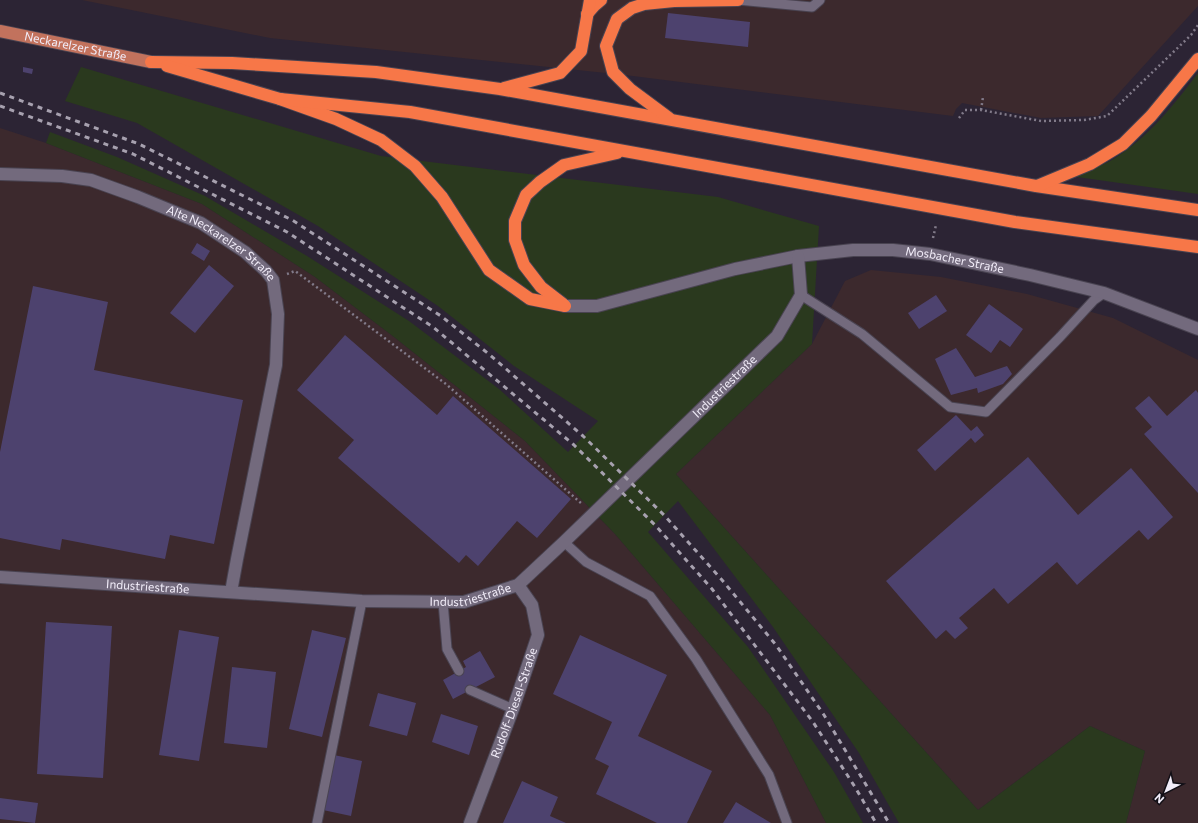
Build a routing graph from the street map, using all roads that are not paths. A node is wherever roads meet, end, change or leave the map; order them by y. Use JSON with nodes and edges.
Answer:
{"nodes":[{"id":1,"x":590,"y":0,"type":"edge"},
{"id":2,"x":601,"y":0,"type":"edge"},
{"id":3,"x":738,"y":0,"type":"edge"},
{"id":4,"x":820,"y":0,"type":"edge"},
{"id":5,"x":587,"y":14,"type":"junction"},
{"id":6,"x":0,"y":31,"type":"edge"},
{"id":7,"x":1198,"y":59,"type":"edge"},
{"id":8,"x":152,"y":62,"type":"junction"},
{"id":9,"x":500,"y":89,"type":"junction"},
{"id":10,"x":280,"y":99,"type":"junction"},
{"id":11,"x":671,"y":120,"type":"junction"},
{"id":12,"x":621,"y":152,"type":"junction"},
{"id":13,"x":0,"y":174,"type":"edge"},
{"id":14,"x":1036,"y":186,"type":"junction"},
{"id":15,"x":1198,"y":210,"type":"edge"},
{"id":16,"x":1198,"y":247,"type":"edge"},
{"id":17,"x":798,"y":256,"type":"junction"},
{"id":18,"x":1104,"y":293,"type":"junction"},
{"id":19,"x":801,"y":295,"type":"junction"},
{"id":20,"x":565,"y":306,"type":"junction"},
{"id":21,"x":1198,"y":329,"type":"edge"},
{"id":22,"x":564,"y":542,"type":"junction"},
{"id":23,"x":0,"y":577,"type":"edge"},
{"id":24,"x":518,"y":585,"type":"junction"},
{"id":25,"x":232,"y":592,"type":"junction"},
{"id":26,"x":362,"y":600,"type":"junction"},
{"id":27,"x":443,"y":602,"type":"junction"},
{"id":28,"x":459,"y":671,"type":"dead end"},
{"id":29,"x":470,"y":690,"type":"dead end"},
{"id":30,"x":513,"y":709,"type":"junction"},
{"id":31,"x":317,"y":823,"type":"edge"},
{"id":32,"x":470,"y":823,"type":"edge"},
{"id":33,"x":787,"y":823,"type":"edge"}],
"edges":[{"from":1,"to":5,"type":"highway"},
{"from":2,"to":5,"type":"highway"},
{"from":3,"to":4,"type":"lane"},
{"from":3,"to":11,"type":"highway"},
{"from":5,"to":9,"type":"highway"},
{"from":6,"to":8,"type":"main road","name":"Neckarelzer Straße"},
{"from":7,"to":14,"type":"highway"},
{"from":8,"to":9,"type":"highway"},
{"from":8,"to":10,"type":"highway"},
{"from":9,"to":11,"type":"highway"},
{"from":10,"to":12,"type":"highway"},
{"from":10,"to":20,"type":"highway"},
{"from":11,"to":14,"type":"highway"},
{"from":12,"to":16,"type":"highway"},
{"from":12,"to":20,"type":"highway"},
{"from":13,"to":25,"type":"street","name":"Alte Neckarelzer Straße"},
{"from":14,"to":15,"type":"highway"},
{"from":17,"to":18,"type":"street","name":"Mosbacher Straße"},
{"from":17,"to":19,"type":"street"},
{"from":17,"to":20,"type":"street","name":"Mosbacher Straße"},
{"from":18,"to":19,"type":"lane"},
{"from":18,"to":21,"type":"street","name":"Mosbacher Straße"},
{"from":19,"to":22,"type":"street","name":"Industriestraße"},
{"from":22,"to":24,"type":"street","name":"Industriestraße"},
{"from":22,"to":33,"type":"lane"},
{"from":23,"to":25,"type":"street","name":"Industriestraße"},
{"from":24,"to":27,"type":"street","name":"Industriestraße"},
{"from":24,"to":30,"type":"street","name":"Rudolf-Diesel-Straße"},
{"from":25,"to":26,"type":"street","name":"Industriestraße"},
{"from":26,"to":27,"type":"street","name":"Industriestraße"},
{"from":26,"to":31,"type":"lane"},
{"from":27,"to":28,"type":"lane"},
{"from":29,"to":30,"type":"lane"},
{"from":30,"to":32,"type":"street","name":"Rudolf-Diesel-Straße"}]}
